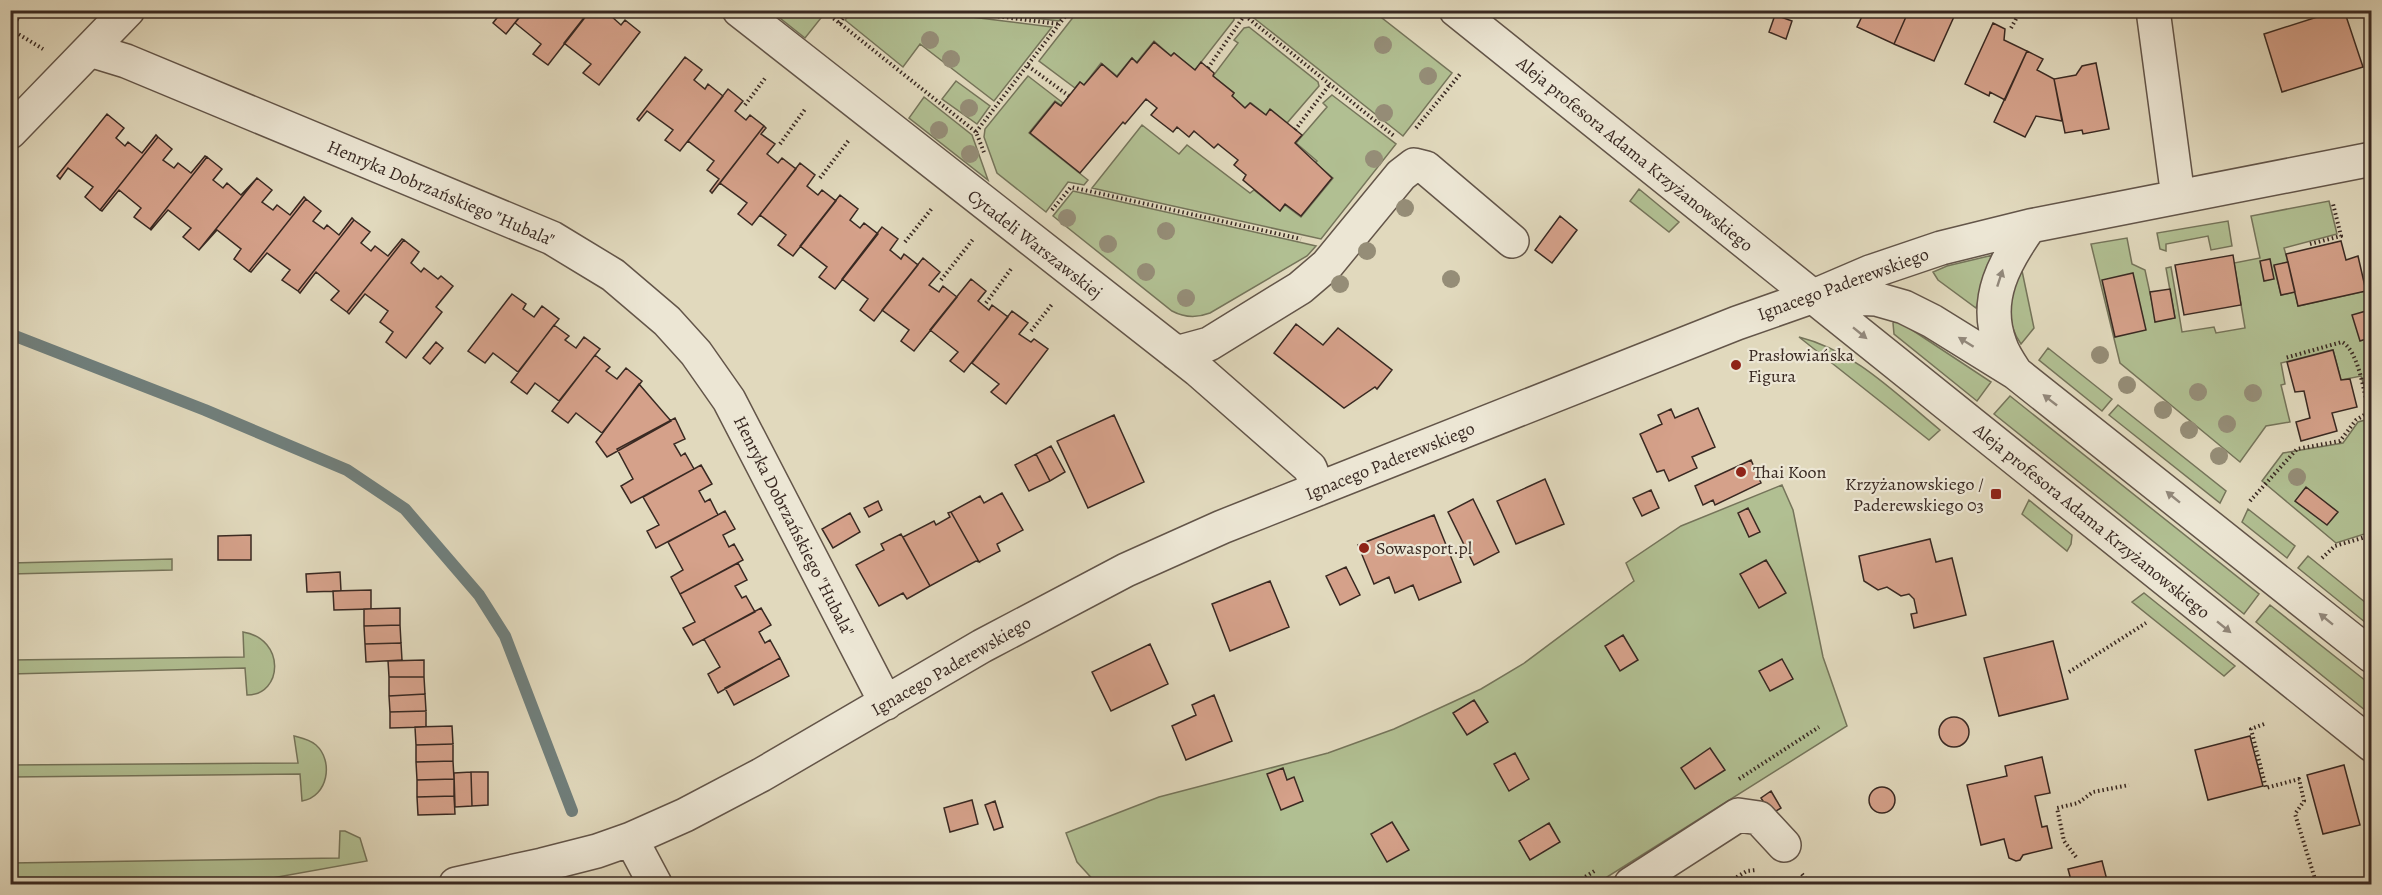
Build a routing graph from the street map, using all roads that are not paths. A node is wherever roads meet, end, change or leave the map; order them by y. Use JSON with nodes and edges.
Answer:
{"nodes":[{"id":1,"x":128,"y":10,"type":"edge"},
{"id":2,"x":739,"y":10,"type":"edge"},
{"id":3,"x":1456,"y":10,"type":"edge"},
{"id":4,"x":2153,"y":10,"type":"edge"},
{"id":5,"x":90,"y":50,"type":"junction"},
{"id":6,"x":10,"y":132,"type":"edge"},
{"id":7,"x":2372,"y":159,"type":"edge"},
{"id":8,"x":2178,"y":198,"type":"junction"},
{"id":9,"x":2030,"y":226,"type":"junction"},
{"id":10,"x":1512,"y":241,"type":"dead end"},
{"id":11,"x":1815,"y":296,"type":"junction"},
{"id":12,"x":1176,"y":353,"type":"junction"},
{"id":13,"x":2016,"y":373,"type":"junction"},
{"id":14,"x":1318,"y":489,"type":"junction"},
{"id":15,"x":2372,"y":656,"type":"edge"},
{"id":16,"x":886,"y":703,"type":"junction"},
{"id":17,"x":2372,"y":745,"type":"edge"},
{"id":18,"x":631,"y":839,"type":"junction"},
{"id":19,"x":1784,"y":845,"type":"dead end"},
{"id":20,"x":456,"y":885,"type":"edge"},
{"id":21,"x":655,"y":885,"type":"edge"},
{"id":22,"x":1631,"y":885,"type":"edge"}],
"edges":[{"from":1,"to":5,"type":"street"},
{"from":2,"to":12,"type":"street","name":"Cytadeli Warszawskiej"},
{"from":3,"to":11,"type":"street","name":"Aleja profesora Adama Krzyżanowskiego"},
{"from":4,"to":8,"type":"street"},
{"from":5,"to":6,"type":"street"},
{"from":5,"to":16,"type":"street","name":"Henryka Dobrzańskiego \"Hubala\""},
{"from":7,"to":8,"type":"street","name":"Ignacego Paderewskiego"},
{"from":8,"to":9,"type":"street","name":"Ignacego Paderewskiego"},
{"from":9,"to":11,"type":"street","name":"Ignacego Paderewskiego"},
{"from":13,"to":9,"type":"street","one_way":true},
{"from":10,"to":12,"type":"street"},
{"from":13,"to":11,"type":"street","one_way":true},
{"from":11,"to":14,"type":"street","name":"Ignacego Paderewskiego"},
{"from":11,"to":17,"type":"street","name":"Aleja profesora Adama Krzyżanowskiego","one_way":true},
{"from":12,"to":14,"type":"street","name":"Cytadeli Warszawskiej"},
{"from":15,"to":13,"type":"street","one_way":true},
{"from":14,"to":16,"type":"street","name":"Ignacego Paderewskiego"},
{"from":16,"to":18,"type":"street","name":"Ignacego Paderewskiego"},
{"from":18,"to":20,"type":"street","name":"Ignacego Paderewskiego"},
{"from":18,"to":21,"type":"street"},
{"from":19,"to":22,"type":"street"}]}
